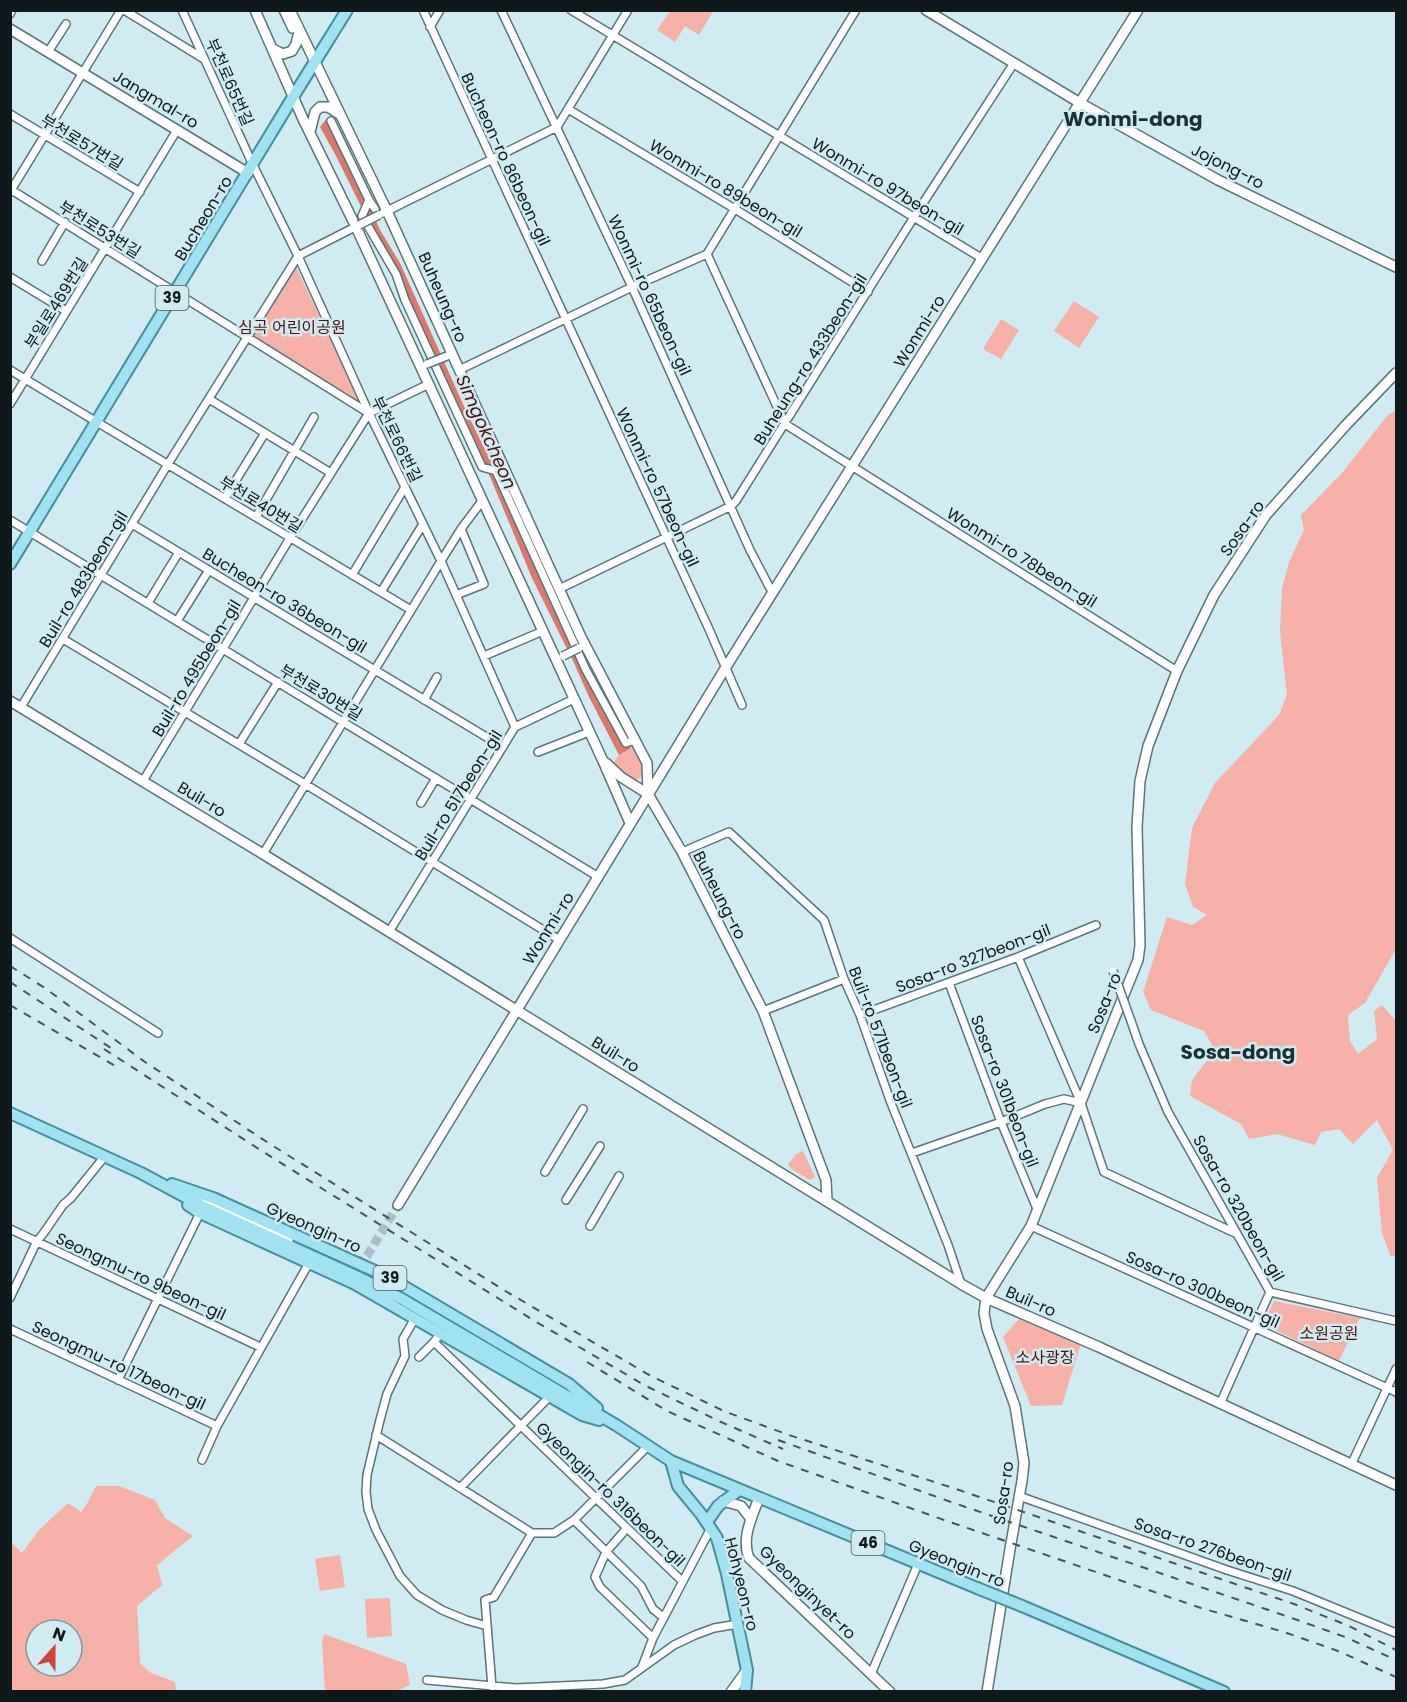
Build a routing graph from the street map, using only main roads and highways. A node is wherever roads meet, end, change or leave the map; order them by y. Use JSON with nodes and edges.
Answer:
{"nodes":[{"id":1,"x":347,"y":10,"type":"edge"},
{"id":2,"x":10,"y":564,"type":"edge"},
{"id":3,"x":10,"y":1113,"type":"edge"},
{"id":4,"x":141,"y":1173,"type":"junction"},
{"id":5,"x":616,"y":1425,"type":"junction"},
{"id":6,"x":671,"y":1461,"type":"junction"},
{"id":7,"x":739,"y":1490,"type":"junction"},
{"id":8,"x":709,"y":1525,"type":"junction"},
{"id":9,"x":745,"y":1692,"type":"edge"},
{"id":10,"x":1224,"y":1692,"type":"edge"}],
"edges":[{"from":1,"to":2,"type":"main road","name":"Bucheon-ro","number":"39"},
{"from":3,"to":4,"type":"main road","name":"Gyeongin-ro","number":"39"},
{"from":4,"to":5,"type":"main road","name":"Gyeongin-ro","number":"39"},
{"from":4,"to":5,"type":"main road","name":"Gyeongin-ro","number":"39"},
{"from":4,"to":5,"type":"main road","name":"Gyeongin-ro","number":"39"},
{"from":5,"to":6,"type":"main road","name":"Gyeongin-ro","number":"39"},
{"from":6,"to":7,"type":"main road","name":"Gyeongin-ro","number":"46"},
{"from":6,"to":8,"type":"main road","name":"Hohyeon-ro"},
{"from":7,"to":8,"type":"main road"},
{"from":7,"to":10,"type":"main road","name":"Gyeongin-ro","number":"46","bridge":true},
{"from":8,"to":9,"type":"main road","name":"Hohyeon-ro"}]}
